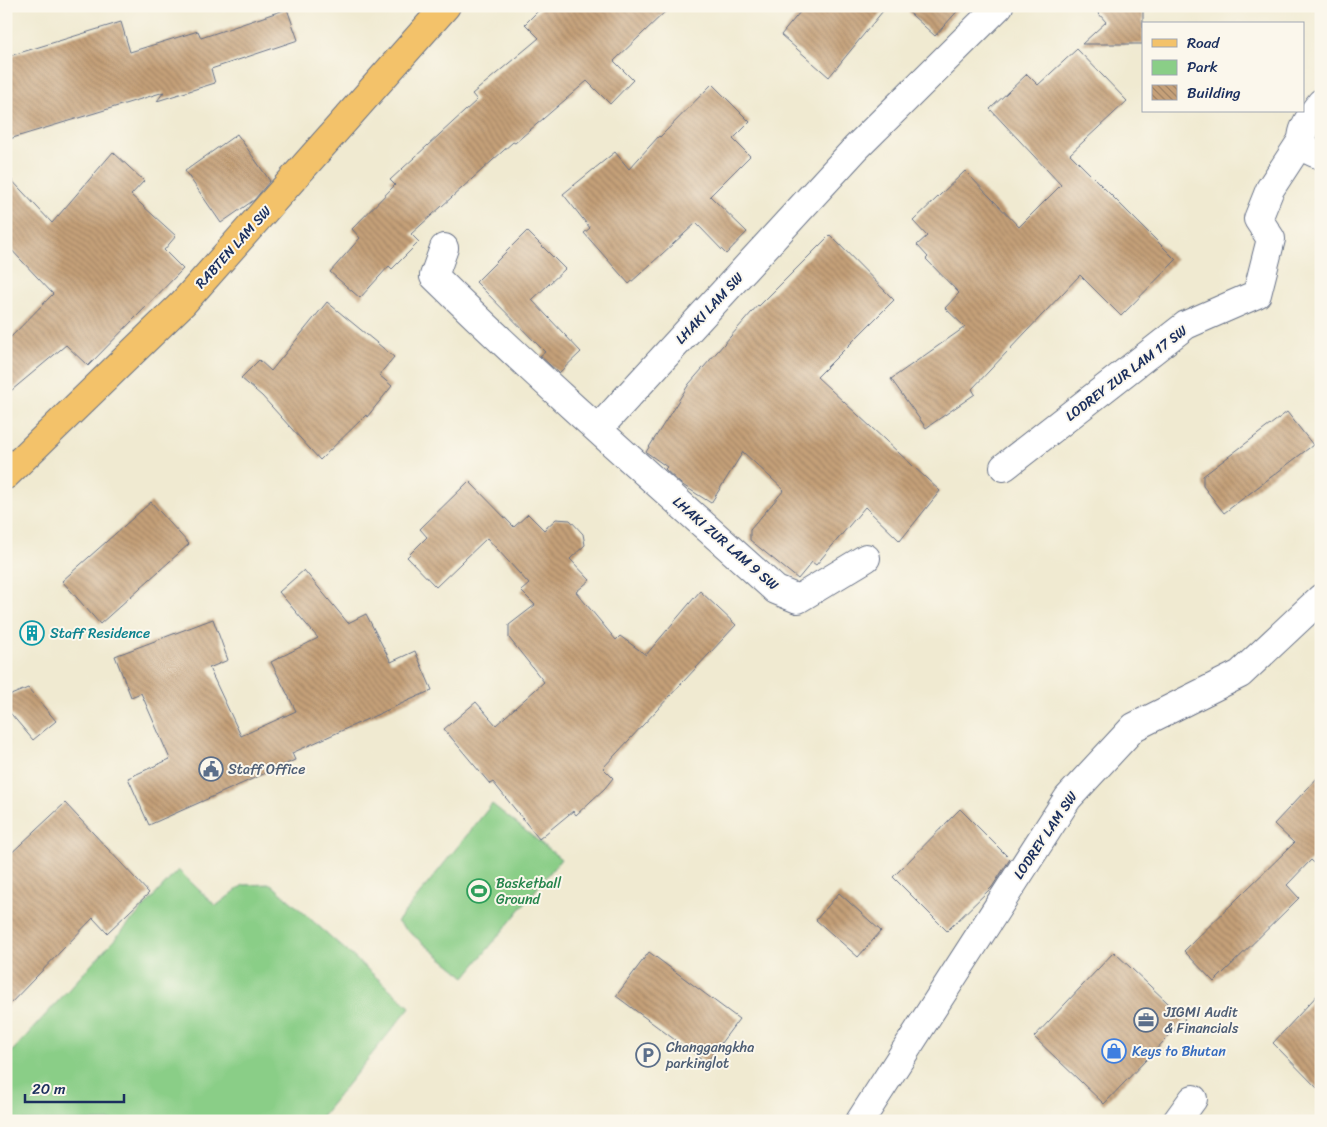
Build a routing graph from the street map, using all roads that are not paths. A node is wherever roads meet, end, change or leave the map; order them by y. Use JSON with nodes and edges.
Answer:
{"nodes":[{"id":1,"x":446,"y":6,"type":"edge"},
{"id":2,"x":999,"y":6,"type":"edge"},
{"id":3,"x":1321,"y":103,"type":"edge"},
{"id":4,"x":1311,"y":148,"type":"edge"},
{"id":5,"x":444,"y":248,"type":"dead end"},
{"id":6,"x":598,"y":429,"type":"junction"},
{"id":7,"x":1004,"y":467,"type":"dead end"},
{"id":8,"x":6,"y":475,"type":"edge"},
{"id":9,"x":866,"y":558,"type":"dead end"},
{"id":10,"x":1321,"y":598,"type":"edge"},
{"id":11,"x":1193,"y":1098,"type":"dead end"},
{"id":12,"x":860,"y":1121,"type":"edge"},
{"id":13,"x":1177,"y":1121,"type":"edge"}],
"edges":[{"from":1,"to":8,"type":"main road","name":"RABTEN LAM SW"},
{"from":2,"to":6,"type":"street","name":"LHAKI LAM SW"},
{"from":3,"to":4,"type":"street"},
{"from":4,"to":7,"type":"street","name":"LODREY ZUR LAM 17 SW"},
{"from":5,"to":6,"type":"street"},
{"from":6,"to":9,"type":"street","name":"LHAKI ZUR LAM 9 SW"},
{"from":10,"to":12,"type":"street","name":"LODREY LAM SW"},
{"from":11,"to":13,"type":"street"}]}
